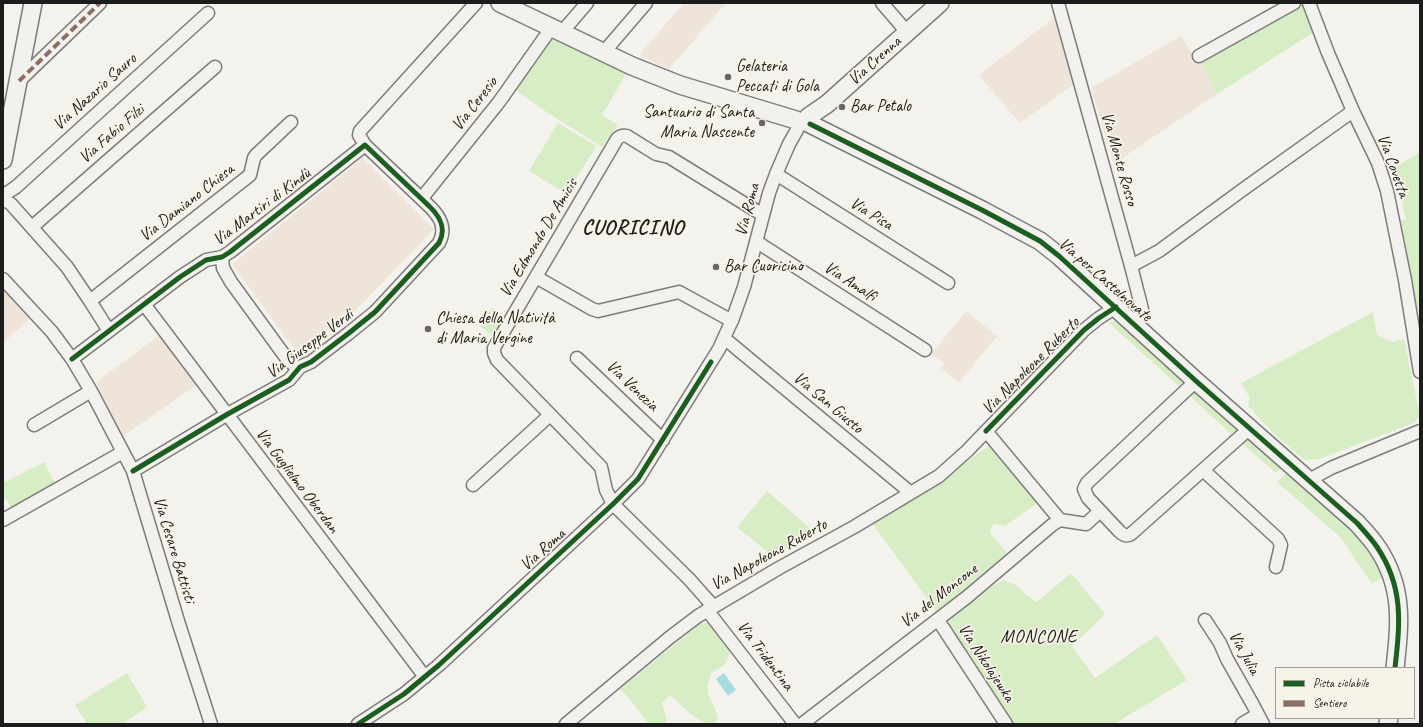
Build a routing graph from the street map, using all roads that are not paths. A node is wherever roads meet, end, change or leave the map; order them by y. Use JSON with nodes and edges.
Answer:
{"nodes":[{"id":1,"x":33,"y":3,"type":"edge"},
{"id":2,"x":100,"y":3,"type":"edge"},
{"id":3,"x":476,"y":3,"type":"edge"},
{"id":4,"x":502,"y":3,"type":"edge"},
{"id":5,"x":587,"y":3,"type":"edge"},
{"id":6,"x":646,"y":3,"type":"edge"},
{"id":7,"x":882,"y":3,"type":"edge"},
{"id":8,"x":940,"y":3,"type":"edge"},
{"id":9,"x":1058,"y":3,"type":"edge"},
{"id":10,"x":1294,"y":3,"type":"edge"},
{"id":11,"x":1309,"y":3,"type":"edge"},
{"id":12,"x":208,"y":13,"type":"dead end"},
{"id":13,"x":557,"y":30,"type":"junction"},
{"id":14,"x":907,"y":32,"type":"junction"},
{"id":15,"x":604,"y":52,"type":"junction"},
{"id":16,"x":1200,"y":56,"type":"dead end"},
{"id":17,"x":215,"y":67,"type":"dead end"},
{"id":18,"x":19,"y":81,"type":"junction"},
{"id":19,"x":1353,"y":111,"type":"junction"},
{"id":20,"x":291,"y":122,"type":"dead end"},
{"id":21,"x":803,"y":122,"type":"junction"},
{"id":22,"x":5,"y":141,"type":"edge"},
{"id":23,"x":365,"y":146,"type":"junction"},
{"id":24,"x":3,"y":160,"type":"edge"},
{"id":25,"x":776,"y":174,"type":"junction"},
{"id":26,"x":3,"y":194,"type":"edge"},
{"id":27,"x":422,"y":198,"type":"junction"},
{"id":28,"x":3,"y":199,"type":"edge"},
{"id":29,"x":763,"y":216,"type":"junction"},
{"id":30,"x":32,"y":227,"type":"junction"},
{"id":31,"x":757,"y":242,"type":"junction"},
{"id":32,"x":222,"y":257,"type":"junction"},
{"id":33,"x":1131,"y":266,"type":"junction"},
{"id":34,"x":536,"y":276,"type":"junction"},
{"id":35,"x":3,"y":279,"type":"edge"},
{"id":36,"x":948,"y":283,"type":"dead end"},
{"id":37,"x":3,"y":287,"type":"edge"},
{"id":38,"x":16,"y":293,"type":"junction"},
{"id":39,"x":90,"y":301,"type":"junction"},
{"id":40,"x":144,"y":304,"type":"junction"},
{"id":41,"x":1116,"y":307,"type":"junction"},
{"id":42,"x":732,"y":321,"type":"junction"},
{"id":43,"x":1135,"y":324,"type":"junction"},
{"id":44,"x":109,"y":331,"type":"junction"},
{"id":45,"x":724,"y":338,"type":"junction"},
{"id":46,"x":925,"y":350,"type":"dead end"},
{"id":47,"x":577,"y":358,"type":"dead end"},
{"id":48,"x":72,"y":359,"type":"junction"},
{"id":49,"x":300,"y":367,"type":"junction"},
{"id":50,"x":1420,"y":372,"type":"edge"},
{"id":51,"x":1196,"y":381,"type":"junction"},
{"id":52,"x":91,"y":391,"type":"junction"},
{"id":53,"x":550,"y":414,"type":"junction"},
{"id":54,"x":226,"y":415,"type":"junction"},
{"id":55,"x":34,"y":425,"type":"dead end"},
{"id":56,"x":1250,"y":428,"type":"junction"},
{"id":57,"x":986,"y":431,"type":"junction"},
{"id":58,"x":1420,"y":431,"type":"edge"},
{"id":59,"x":663,"y":440,"type":"junction"},
{"id":60,"x":123,"y":452,"type":"junction"},
{"id":61,"x":1203,"y":470,"type":"junction"},
{"id":62,"x":133,"y":471,"type":"junction"},
{"id":63,"x":1308,"y":480,"type":"junction"},
{"id":64,"x":473,"y":485,"type":"dead end"},
{"id":65,"x":911,"y":493,"type":"junction"},
{"id":66,"x":613,"y":504,"type":"junction"},
{"id":67,"x":1100,"y":511,"type":"junction"},
{"id":68,"x":3,"y":520,"type":"edge"},
{"id":69,"x":1060,"y":520,"type":"junction"},
{"id":70,"x":1276,"y":567,"type":"dead end"},
{"id":71,"x":710,"y":608,"type":"junction"},
{"id":72,"x":938,"y":620,"type":"junction"},
{"id":73,"x":1205,"y":620,"type":"dead end"},
{"id":74,"x":1395,"y":667,"type":"edge"},
{"id":75,"x":425,"y":677,"type":"junction"},
{"id":76,"x":1260,"y":719,"type":"edge"},
{"id":77,"x":211,"y":724,"type":"edge"},
{"id":78,"x":358,"y":724,"type":"edge"},
{"id":79,"x":566,"y":724,"type":"edge"},
{"id":80,"x":795,"y":724,"type":"edge"},
{"id":81,"x":802,"y":724,"type":"edge"},
{"id":82,"x":1006,"y":724,"type":"edge"},
{"id":83,"x":1242,"y":724,"type":"edge"}],
"edges":[{"from":1,"to":18,"type":"street"},
{"from":2,"to":18,"type":"street"},
{"from":3,"to":23,"type":"street"},
{"from":4,"to":13,"type":"street","name":"Via per Castelnovate"},
{"from":5,"to":13,"type":"street","name":"Via Ceresio"},
{"from":6,"to":15,"type":"street"},
{"from":7,"to":14,"type":"street"},
{"from":8,"to":14,"type":"street","name":"Via Crenna"},
{"from":9,"to":33,"type":"street","name":"Via Monte Rosso"},
{"from":10,"to":16,"type":"street"},
{"from":11,"to":19,"type":"street","name":"Via Covetta"},
{"from":12,"to":26,"type":"street","name":"Via Nazario Sauro"},
{"from":13,"to":15,"type":"street","name":"Via per Castelnovate"},
{"from":13,"to":27,"type":"street","name":"Via Ceresio"},
{"from":14,"to":21,"type":"street","name":"Via Crenna"},
{"from":15,"to":21,"type":"street","name":"Via per Castelnovate"},
{"from":17,"to":30,"type":"street","name":"Via Fabio Filzi"},
{"from":18,"to":22,"type":"street"},
{"from":19,"to":33,"type":"street"},
{"from":19,"to":50,"type":"street","name":"Via Covetta"},
{"from":20,"to":39,"type":"street","name":"Via Damiano Chiesa"},
{"from":21,"to":25,"type":"street","name":"Via Roma"},
{"from":21,"to":41,"type":"street","name":"Via per Castelnovate"},
{"from":22,"to":24,"type":"street"},
{"from":23,"to":27,"type":"street"},
{"from":23,"to":32,"type":"street","name":"Via Martiri di Kindù"},
{"from":25,"to":29,"type":"street","name":"Via Roma"},
{"from":25,"to":36,"type":"street","name":"Via Pisa"},
{"from":27,"to":49,"type":"street","name":"Via Giuseppe Verdi"},
{"from":28,"to":30,"type":"street"},
{"from":29,"to":31,"type":"street","name":"Via Roma"},
{"from":29,"to":34,"type":"street","name":"Via Edmondo De Amicis"},
{"from":30,"to":39,"type":"street"},
{"from":31,"to":42,"type":"street","name":"Via Roma"},
{"from":31,"to":46,"type":"street","name":"Via Amalfi"},
{"from":32,"to":40,"type":"street","name":"Via Martiri di Kindù"},
{"from":32,"to":49,"type":"street","name":"Via Giuseppe Verdi"},
{"from":33,"to":43,"type":"street","name":"Via Monte Rosso"},
{"from":34,"to":42,"type":"street"},
{"from":34,"to":53,"type":"street","name":"Via Edmondo De Amicis"},
{"from":35,"to":38,"type":"street","name":"Via Cesare Battisti"},
{"from":37,"to":38,"type":"street","name":"Via Cesare Battisti"},
{"from":38,"to":48,"type":"street","name":"Via Cesare Battisti"},
{"from":39,"to":44,"type":"street"},
{"from":40,"to":44,"type":"street","name":"Via Martiri di Kindù"},
{"from":40,"to":54,"type":"street","name":"Via Guglielmo Oberdan"},
{"from":41,"to":43,"type":"street","name":"Via per Castelnovate"},
{"from":41,"to":57,"type":"street","name":"Via Napoleone Ruberto"},
{"from":42,"to":45,"type":"street","name":"Via Roma"},
{"from":43,"to":51,"type":"street","name":"Via per Castelnovate"},
{"from":44,"to":48,"type":"street","name":"Via Martiri di Kindù"},
{"from":45,"to":59,"type":"street","name":"Via Roma"},
{"from":45,"to":65,"type":"street","name":"Via San Giusto"},
{"from":47,"to":59,"type":"street","name":"Via Venezia"},
{"from":48,"to":52,"type":"street","name":"Via Cesare Battisti"},
{"from":49,"to":54,"type":"street","name":"Via Giuseppe Verdi"},
{"from":51,"to":56,"type":"street","name":"Via per Castelnovate"},
{"from":51,"to":67,"type":"street"},
{"from":52,"to":55,"type":"street"},
{"from":52,"to":60,"type":"street","name":"Via Cesare Battisti"},
{"from":53,"to":64,"type":"street"},
{"from":53,"to":66,"type":"street","name":"Via Edmondo De Amicis"},
{"from":54,"to":62,"type":"street","name":"Via Giuseppe Verdi"},
{"from":54,"to":75,"type":"street","name":"Via Guglielmo Oberdan"},
{"from":56,"to":61,"type":"street"},
{"from":56,"to":63,"type":"street","name":"Via per Castelnovate"},
{"from":57,"to":65,"type":"street","name":"Via Napoleone Ruberto"},
{"from":57,"to":69,"type":"street"},
{"from":58,"to":63,"type":"street"},
{"from":59,"to":66,"type":"street","name":"Via Roma"},
{"from":60,"to":62,"type":"street","name":"Via Cesare Battisti"},
{"from":60,"to":68,"type":"street"},
{"from":61,"to":67,"type":"street"},
{"from":61,"to":70,"type":"street"},
{"from":62,"to":77,"type":"street","name":"Via Cesare Battisti"},
{"from":63,"to":74,"type":"street","name":"Via per Castelnovate"},
{"from":65,"to":71,"type":"street","name":"Via Napoleone Ruberto"},
{"from":66,"to":71,"type":"street","name":"Via Edmondo De Amicis"},
{"from":66,"to":75,"type":"street","name":"Via Roma"},
{"from":67,"to":69,"type":"street"},
{"from":69,"to":72,"type":"street","name":"Via del Moncone"},
{"from":71,"to":79,"type":"street","name":"Via Napoleone Ruberto"},
{"from":71,"to":80,"type":"street","name":"Via Tridentina"},
{"from":72,"to":81,"type":"street","name":"Via del Moncone"},
{"from":72,"to":82,"type":"street","name":"Via Nikolajewka"},
{"from":73,"to":76,"type":"street","name":"Via Julia"},
{"from":75,"to":78,"type":"street","name":"Via Roma"},
{"from":76,"to":83,"type":"street"}]}
